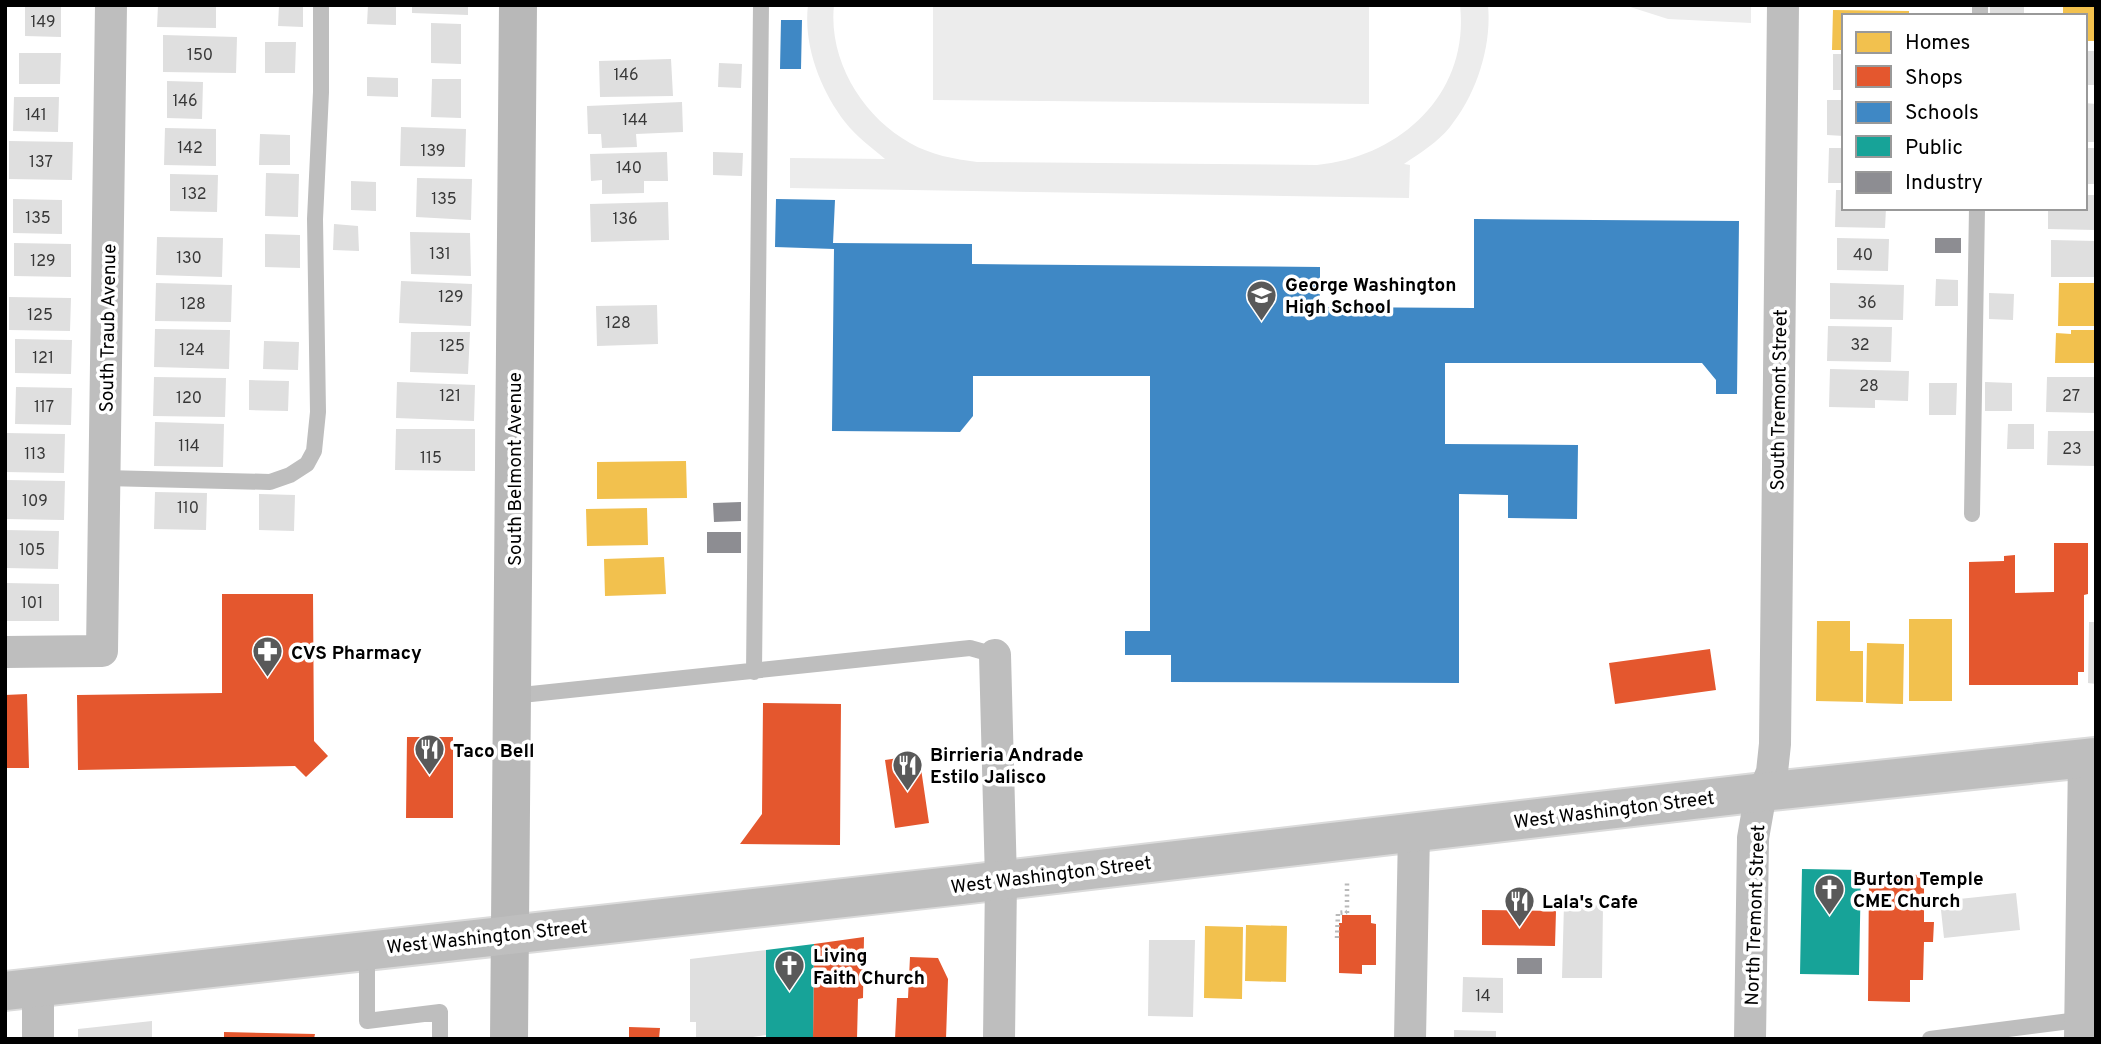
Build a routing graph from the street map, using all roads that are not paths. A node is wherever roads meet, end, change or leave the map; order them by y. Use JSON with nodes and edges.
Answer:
{"nodes":[{"id":1,"x":111,"y":5,"type":"edge"},
{"id":2,"x":321,"y":5,"type":"edge"},
{"id":3,"x":518,"y":5,"type":"edge"},
{"id":4,"x":761,"y":5,"type":"edge"},
{"id":5,"x":1783,"y":5,"type":"edge"},
{"id":6,"x":1977,"y":210,"type":"edge"},
{"id":7,"x":105,"y":478,"type":"junction"},
{"id":8,"x":1972,"y":514,"type":"dead end"},
{"id":9,"x":5,"y":652,"type":"edge"},
{"id":10,"x":996,"y":655,"type":"joint"},
{"id":11,"x":754,"y":672,"type":"junction"},
{"id":12,"x":512,"y":696,"type":"junction"},
{"id":13,"x":2090,"y":758,"type":"edge"},
{"id":14,"x":1763,"y":792,"type":"junction"},
{"id":15,"x":1414,"y":832,"type":"junction"},
{"id":16,"x":1001,"y":880,"type":"junction"},
{"id":17,"x":512,"y":933,"type":"junction"},
{"id":18,"x":367,"y":949,"type":"junction"},
{"id":19,"x":22,"y":989,"type":"edge"},
{"id":20,"x":2085,"y":1026,"type":"edge"},
{"id":21,"x":38,"y":1039,"type":"edge"},
{"id":22,"x":440,"y":1039,"type":"edge"},
{"id":23,"x":509,"y":1039,"type":"edge"},
{"id":24,"x":999,"y":1039,"type":"edge"},
{"id":25,"x":1410,"y":1039,"type":"edge"},
{"id":26,"x":1750,"y":1039,"type":"edge"},
{"id":27,"x":1930,"y":1039,"type":"edge"}],
"edges":[{"from":1,"to":7,"type":"street","name":"South Traub Avenue"},
{"from":2,"to":7,"type":"lane"},
{"from":3,"to":12,"type":"main road","name":"South Belmont Avenue"},
{"from":4,"to":11,"type":"lane"},
{"from":5,"to":14,"type":"street","name":"South Tremont Street"},
{"from":6,"to":8,"type":"lane"},
{"from":7,"to":9,"type":"street","name":"South Traub Avenue"},
{"from":10,"to":11,"type":"lane"},
{"from":10,"to":16,"type":"street"},
{"from":11,"to":12,"type":"lane"},
{"from":12,"to":17,"type":"main road","name":"South Belmont Avenue"},
{"from":13,"to":14,"type":"main road","name":"West Washington Street"},
{"from":13,"to":20,"type":"street"},
{"from":14,"to":15,"type":"main road","name":"West Washington Street"},
{"from":14,"to":26,"type":"street","name":"North Tremont Street"},
{"from":15,"to":16,"type":"main road","name":"West Washington Street"},
{"from":15,"to":25,"type":"street"},
{"from":16,"to":17,"type":"main road","name":"West Washington Street"},
{"from":16,"to":24,"type":"street"},
{"from":17,"to":18,"type":"main road","name":"West Washington Street"},
{"from":17,"to":23,"type":"main road","name":"South Belmont Avenue"},
{"from":18,"to":19,"type":"main road","name":"West Washington Street"},
{"from":18,"to":22,"type":"lane"},
{"from":19,"to":21,"type":"street"},
{"from":20,"to":27,"type":"lane"}]}
